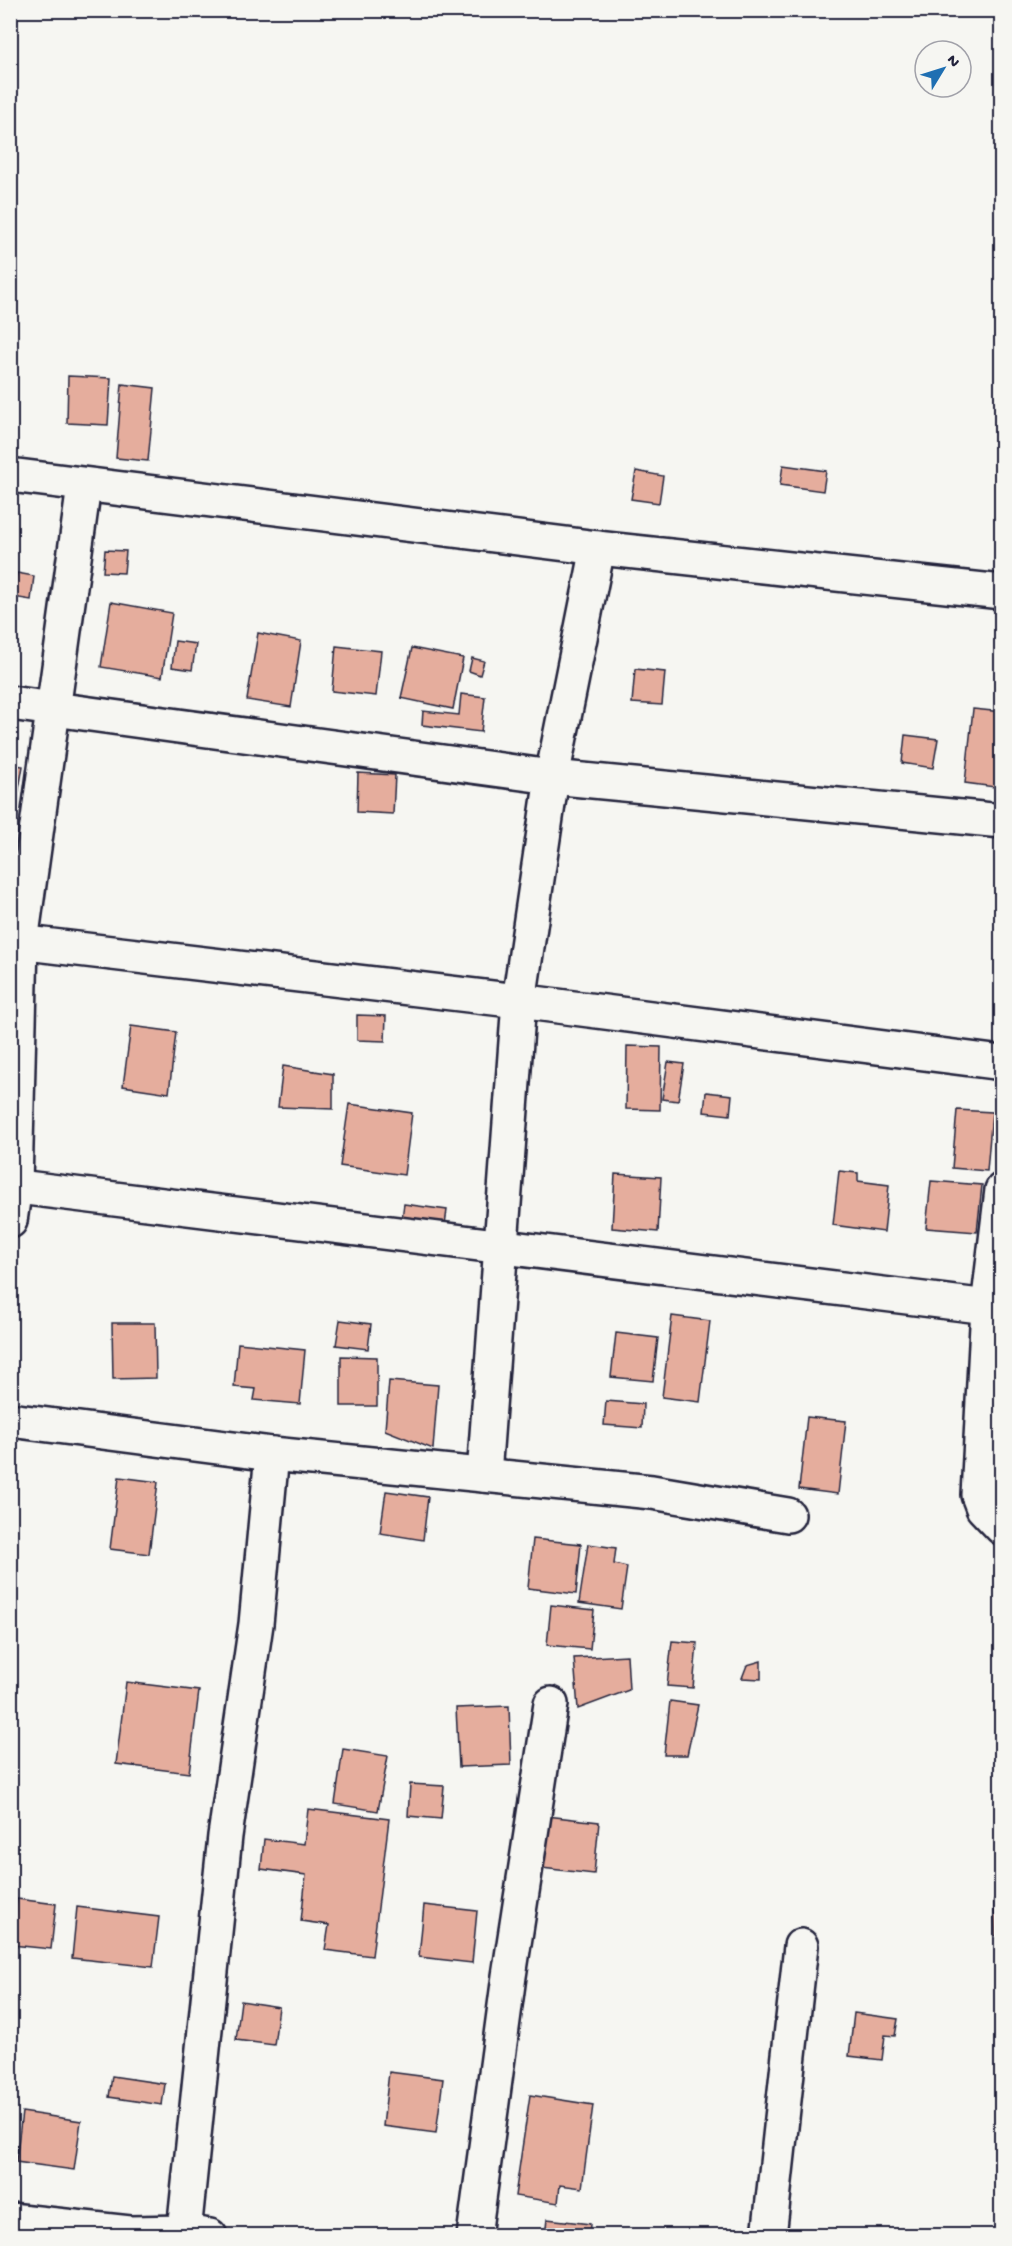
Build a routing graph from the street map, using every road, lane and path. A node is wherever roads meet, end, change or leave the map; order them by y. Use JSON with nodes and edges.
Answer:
{"nodes":[{"id":1,"x":10,"y":475,"type":"edge"},
{"id":2,"x":84,"y":486,"type":"junction"},
{"id":3,"x":598,"y":548,"type":"junction"},
{"id":4,"x":1002,"y":592,"type":"edge"},
{"id":5,"x":10,"y":703,"type":"edge"},
{"id":6,"x":55,"y":708,"type":"junction"},
{"id":7,"x":552,"y":777,"type":"junction"},
{"id":8,"x":1002,"y":821,"type":"edge"},
{"id":9,"x":16,"y":941,"type":"edge"},
{"id":10,"x":519,"y":1001,"type":"junction"},
{"id":11,"x":1002,"y":1063,"type":"edge"},
{"id":12,"x":13,"y":1186,"type":"edge"},
{"id":13,"x":1002,"y":1190,"type":"edge"},
{"id":14,"x":10,"y":1221,"type":"edge"},
{"id":15,"x":501,"y":1246,"type":"junction"},
{"id":16,"x":988,"y":1307,"type":"junction"},
{"id":17,"x":10,"y":1420,"type":"edge"},
{"id":18,"x":272,"y":1454,"type":"junction"},
{"id":19,"x":484,"y":1475,"type":"junction"},
{"id":20,"x":788,"y":1515,"type":"dead end"},
{"id":21,"x":1002,"y":1528,"type":"edge"},
{"id":22,"x":551,"y":1704,"type":"dead end"},
{"id":23,"x":801,"y":1946,"type":"dead end"},
{"id":24,"x":10,"y":2220,"type":"edge"},
{"id":25,"x":130,"y":2234,"type":"edge"},
{"id":26,"x":197,"y":2234,"type":"edge"},
{"id":27,"x":474,"y":2235,"type":"edge"},
{"id":28,"x":769,"y":2235,"type":"edge"}],
"edges":[{"from":1,"to":2,"type":"street"},
{"from":2,"to":3,"type":"street"},
{"from":2,"to":6,"type":"street"},
{"from":3,"to":4,"type":"street"},
{"from":3,"to":7,"type":"street"},
{"from":5,"to":6,"type":"street"},
{"from":6,"to":7,"type":"street"},
{"from":6,"to":9,"type":"street"},
{"from":7,"to":8,"type":"street"},
{"from":7,"to":10,"type":"street"},
{"from":9,"to":10,"type":"street"},
{"from":9,"to":12,"type":"street"},
{"from":10,"to":11,"type":"street"},
{"from":10,"to":15,"type":"street"},
{"from":12,"to":14,"type":"street"},
{"from":12,"to":15,"type":"street"},
{"from":13,"to":16,"type":"street"},
{"from":15,"to":16,"type":"street"},
{"from":15,"to":19,"type":"street"},
{"from":16,"to":21,"type":"street"},
{"from":17,"to":18,"type":"street"},
{"from":18,"to":19,"type":"street"},
{"from":18,"to":26,"type":"street"},
{"from":19,"to":20,"type":"street"},
{"from":22,"to":27,"type":"street"},
{"from":23,"to":28,"type":"street"},
{"from":24,"to":25,"type":"street"},
{"from":25,"to":26,"type":"street"}]}
